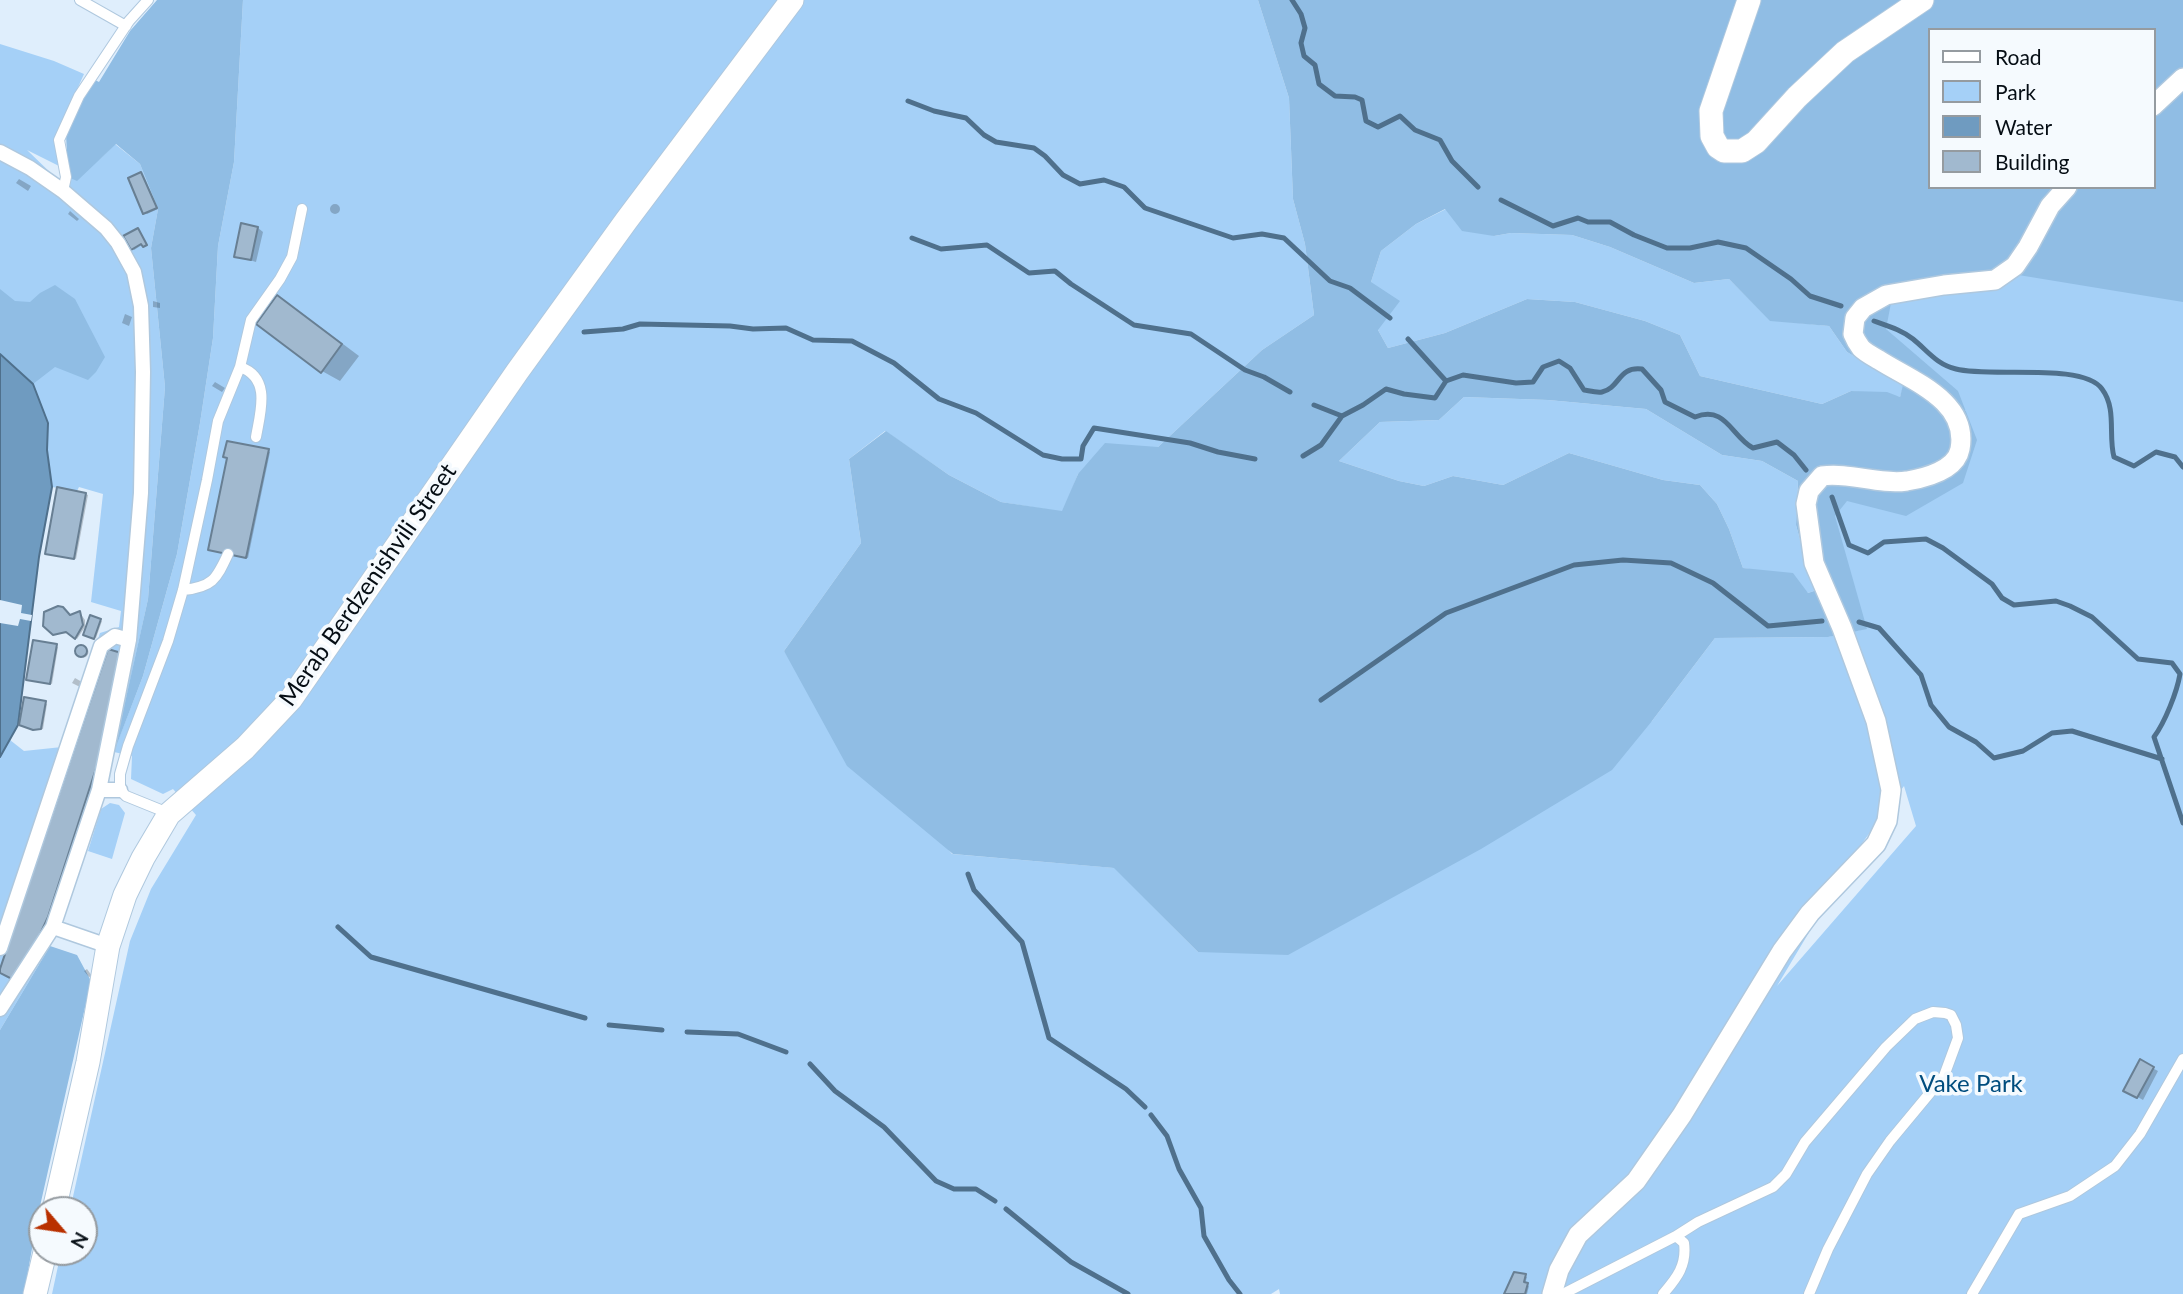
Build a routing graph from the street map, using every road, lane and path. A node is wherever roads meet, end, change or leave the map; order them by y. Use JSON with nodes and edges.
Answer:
{"nodes":[{"id":1,"x":80,"y":0,"type":"edge"},
{"id":2,"x":148,"y":0,"type":"edge"},
{"id":3,"x":792,"y":0,"type":"edge"},
{"id":4,"x":1749,"y":0,"type":"edge"},
{"id":5,"x":1922,"y":0,"type":"edge"},
{"id":6,"x":126,"y":26,"type":"junction"},
{"id":7,"x":2183,"y":78,"type":"edge"},
{"id":8,"x":2155,"y":104,"type":"edge"},
{"id":9,"x":0,"y":152,"type":"edge"},
{"id":10,"x":2065,"y":189,"type":"edge"},
{"id":11,"x":63,"y":191,"type":"junction"},
{"id":12,"x":302,"y":209,"type":"dead end"},
{"id":13,"x":240,"y":368,"type":"junction"},
{"id":14,"x":256,"y":437,"type":"dead end"},
{"id":15,"x":228,"y":554,"type":"dead end"},
{"id":16,"x":183,"y":590,"type":"junction"},
{"id":17,"x":129,"y":640,"type":"junction"},
{"id":18,"x":99,"y":790,"type":"junction"},
{"id":19,"x":120,"y":790,"type":"junction"},
{"id":20,"x":169,"y":814,"type":"junction"},
{"id":21,"x":53,"y":927,"type":"junction"},
{"id":22,"x":108,"y":946,"type":"junction"},
{"id":23,"x":0,"y":948,"type":"edge"},
{"id":24,"x":1,"y":1004,"type":"edge"},
{"id":25,"x":2183,"y":1059,"type":"edge"},
{"id":26,"x":57,"y":1196,"type":"edge"},
{"id":27,"x":1676,"y":1236,"type":"junction"},
{"id":28,"x":42,"y":1266,"type":"edge"},
{"id":29,"x":1975,"y":1289,"type":"edge"},
{"id":30,"x":35,"y":1294,"type":"edge"},
{"id":31,"x":1552,"y":1294,"type":"edge"},
{"id":32,"x":1563,"y":1294,"type":"edge"},
{"id":33,"x":1663,"y":1294,"type":"edge"},
{"id":34,"x":1809,"y":1294,"type":"edge"}],
"edges":[{"from":1,"to":6,"type":"lane"},
{"from":2,"to":6,"type":"lane"},
{"from":3,"to":20,"type":"street","name":"Merab Berdzenishvili Street"},
{"from":4,"to":5,"type":"street"},
{"from":6,"to":11,"type":"lane"},
{"from":7,"to":8,"type":"street"},
{"from":9,"to":11,"type":"street"},
{"from":10,"to":31,"type":"street"},
{"from":11,"to":17,"type":"street"},
{"from":12,"to":13,"type":"lane"},
{"from":13,"to":14,"type":"lane"},
{"from":13,"to":16,"type":"lane"},
{"from":15,"to":16,"type":"lane"},
{"from":16,"to":19,"type":"lane"},
{"from":17,"to":18,"type":"street"},
{"from":17,"to":23,"type":"street"},
{"from":18,"to":19,"type":"street"},
{"from":18,"to":21,"type":"street"},
{"from":19,"to":20,"type":"lane"},
{"from":20,"to":22,"type":"street","name":"Merab Berdzenishvili Street"},
{"from":21,"to":22,"type":"street"},
{"from":21,"to":24,"type":"street"},
{"from":22,"to":26,"type":"street","name":"Merab Berdzenishvili Street"},
{"from":25,"to":29,"type":"lane"},
{"from":27,"to":32,"type":"lane"},
{"from":27,"to":33,"type":"lane"},
{"from":27,"to":34,"type":"lane"},
{"from":28,"to":30,"type":"street"}]}
